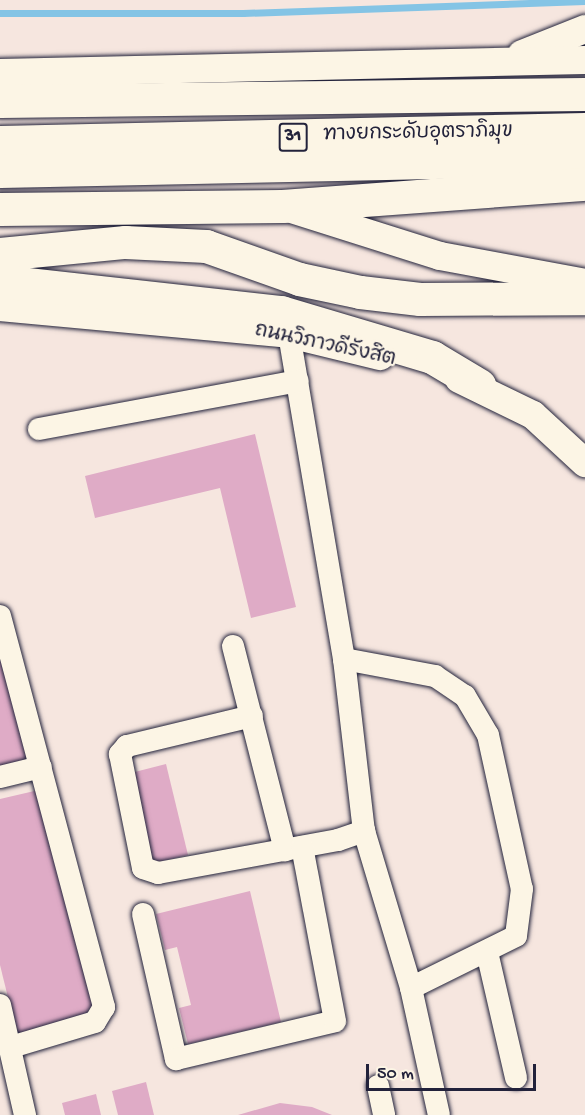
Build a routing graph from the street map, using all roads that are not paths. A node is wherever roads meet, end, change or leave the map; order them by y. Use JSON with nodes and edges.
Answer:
{"nodes":[{"id":1,"x":585,"y":29,"type":"edge"},
{"id":2,"x":585,"y":60,"type":"edge"},
{"id":3,"x":504,"y":61,"type":"junction"},
{"id":4,"x":0,"y":73,"type":"edge"},
{"id":5,"x":585,"y":94,"type":"edge"},
{"id":6,"x":0,"y":101,"type":"edge"},
{"id":7,"x":585,"y":129,"type":"edge"},
{"id":8,"x":0,"y":142,"type":"edge"},
{"id":9,"x":585,"y":159,"type":"edge"},
{"id":10,"x":0,"y":171,"type":"edge"},
{"id":11,"x":585,"y":184,"type":"edge"},
{"id":12,"x":551,"y":190,"type":"junction"},
{"id":13,"x":585,"y":193,"type":"edge"},
{"id":14,"x":282,"y":206,"type":"junction"},
{"id":15,"x":0,"y":209,"type":"edge"},
{"id":16,"x":0,"y":254,"type":"edge"},
{"id":17,"x":0,"y":281,"type":"edge"},
{"id":18,"x":585,"y":283,"type":"edge"},
{"id":19,"x":585,"y":298,"type":"edge"},
{"id":20,"x":0,"y":307,"type":"edge"},
{"id":21,"x":289,"y":334,"type":"junction"},
{"id":22,"x":298,"y":381,"type":"junction"},
{"id":23,"x":479,"y":385,"type":"junction"},
{"id":24,"x":39,"y":429,"type":"dead end"},
{"id":25,"x":585,"y":463,"type":"edge"},
{"id":26,"x":0,"y":616,"type":"edge"},
{"id":27,"x":233,"y":646,"type":"dead end"},
{"id":28,"x":344,"y":659,"type":"junction"},
{"id":29,"x":252,"y":716,"type":"junction"},
{"id":30,"x":41,"y":767,"type":"junction"},
{"id":31,"x":0,"y":777,"type":"edge"},
{"id":32,"x":364,"y":831,"type":"junction"},
{"id":33,"x":294,"y":848,"type":"junction"},
{"id":34,"x":143,"y":914,"type":"dead end"},
{"id":35,"x":487,"y":952,"type":"junction"},
{"id":36,"x":411,"y":988,"type":"junction"},
{"id":37,"x":0,"y":1005,"type":"edge"},
{"id":38,"x":11,"y":1047,"type":"junction"},
{"id":39,"x":516,"y":1078,"type":"dead end"},
{"id":40,"x":378,"y":1086,"type":"dead end"},
{"id":41,"x":25,"y":1115,"type":"edge"},
{"id":42,"x":384,"y":1115,"type":"edge"},
{"id":43,"x":439,"y":1115,"type":"edge"}],
"edges":[{"from":1,"to":3,"type":"main road"},
{"from":2,"to":3,"type":"main road"},
{"from":3,"to":4,"type":"main road"},
{"from":5,"to":6,"type":"highway","number":"31"},
{"from":7,"to":8,"type":"highway","name":"ทางยกระดับอุตราภิมุข","number":"31"},
{"from":9,"to":10,"type":"highway","name":"ทางยกระดับอุตราภิมุข","number":"31"},
{"from":11,"to":12,"type":"highway"},
{"from":12,"to":13,"type":"main road"},
{"from":12,"to":14,"type":"highway"},
{"from":14,"to":15,"type":"highway"},
{"from":14,"to":18,"type":"main road"},
{"from":16,"to":19,"type":"highway"},
{"from":17,"to":23,"type":"highway"},
{"from":20,"to":21,"type":"main road","name":"ถนนวิภาวดีรังสิต"},
{"from":21,"to":22,"type":"street"},
{"from":21,"to":23,"type":"main road","name":"ถนนวิภาวดีรังสิต"},
{"from":22,"to":24,"type":"street"},
{"from":22,"to":28,"type":"street"},
{"from":23,"to":25,"type":"main road","name":"ถนนวิภาวดีรังสิต"},
{"from":26,"to":30,"type":"street"},
{"from":27,"to":29,"type":"street"},
{"from":28,"to":32,"type":"street"},
{"from":28,"to":35,"type":"street"},
{"from":29,"to":33,"type":"street"},
{"from":29,"to":33,"type":"street"},
{"from":30,"to":31,"type":"street"},
{"from":30,"to":38,"type":"street"},
{"from":32,"to":33,"type":"street"},
{"from":32,"to":36,"type":"street"},
{"from":33,"to":34,"type":"street"},
{"from":35,"to":36,"type":"street"},
{"from":35,"to":39,"type":"street"},
{"from":36,"to":43,"type":"street"},
{"from":37,"to":38,"type":"street"},
{"from":38,"to":41,"type":"street"},
{"from":40,"to":42,"type":"street"}]}
